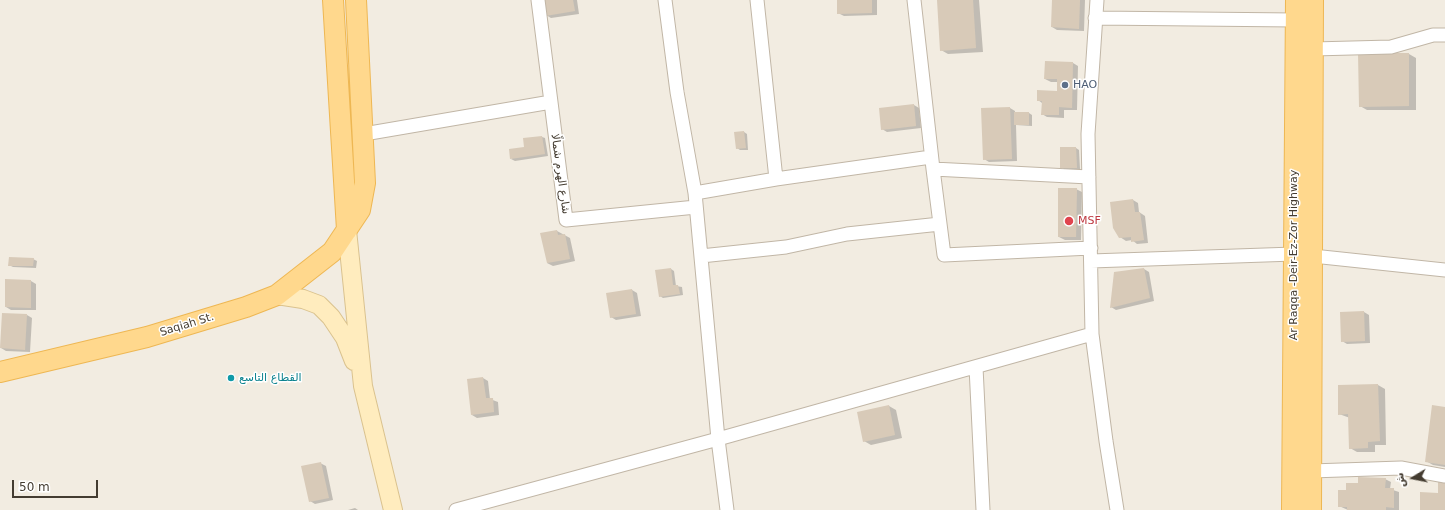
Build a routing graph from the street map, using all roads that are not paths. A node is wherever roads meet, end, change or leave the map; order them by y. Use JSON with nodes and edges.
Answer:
{"nodes":[{"id":1,"x":333,"y":0,"type":"edge"},
{"id":2,"x":356,"y":0,"type":"edge"},
{"id":3,"x":538,"y":0,"type":"edge"},
{"id":4,"x":665,"y":0,"type":"edge"},
{"id":5,"x":757,"y":0,"type":"edge"},
{"id":6,"x":914,"y":0,"type":"edge"},
{"id":7,"x":1097,"y":0,"type":"edge"},
{"id":8,"x":1296,"y":0,"type":"edge"},
{"id":9,"x":1313,"y":0,"type":"edge"},
{"id":10,"x":1096,"y":18,"type":"junction"},
{"id":11,"x":1295,"y":20,"type":"junction"},
{"id":12,"x":1445,"y":36,"type":"edge"},
{"id":13,"x":1313,"y":49,"type":"junction"},
{"id":14,"x":551,"y":102,"type":"junction"},
{"id":15,"x":364,"y":134,"type":"junction"},
{"id":16,"x":932,"y":163,"type":"junction"},
{"id":17,"x":1089,"y":177,"type":"junction"},
{"id":18,"x":776,"y":179,"type":"junction"},
{"id":19,"x":695,"y":193,"type":"junction"},
{"id":20,"x":696,"y":207,"type":"junction"},
{"id":21,"x":940,"y":224,"type":"junction"},
{"id":22,"x":347,"y":230,"type":"junction"},
{"id":23,"x":1090,"y":248,"type":"junction"},
{"id":24,"x":701,"y":256,"type":"junction"},
{"id":25,"x":1303,"y":256,"type":"junction"},
{"id":26,"x":1091,"y":261,"type":"junction"},
{"id":27,"x":1445,"y":270,"type":"edge"},
{"id":28,"x":277,"y":296,"type":"junction"},
{"id":29,"x":1092,"y":334,"type":"junction"},
{"id":30,"x":976,"y":367,"type":"junction"},
{"id":31,"x":0,"y":372,"type":"edge"},
{"id":32,"x":363,"y":386,"type":"junction"},
{"id":33,"x":718,"y":439,"type":"junction"},
{"id":34,"x":1311,"y":471,"type":"junction"},
{"id":35,"x":1445,"y":476,"type":"edge"},
{"id":36,"x":393,"y":510,"type":"edge"},
{"id":37,"x":456,"y":510,"type":"edge"},
{"id":38,"x":727,"y":510,"type":"edge"},
{"id":39,"x":982,"y":510,"type":"edge"},
{"id":40,"x":1118,"y":510,"type":"edge"},
{"id":41,"x":1292,"y":510,"type":"edge"},
{"id":42,"x":1311,"y":510,"type":"edge"}],
"edges":[{"from":1,"to":22,"type":"main road"},
{"from":2,"to":15,"type":"main road","name":"Saqiah St."},
{"from":3,"to":14,"type":"street","name":"شارع الهرم شمالًا"},
{"from":4,"to":19,"type":"street"},
{"from":5,"to":18,"type":"street"},
{"from":6,"to":16,"type":"street"},
{"from":7,"to":10,"type":"street"},
{"from":8,"to":11,"type":"main road","name":"Ar Raqqa -Deir-Ez-Zor Highway"},
{"from":9,"to":13,"type":"main road","name":"Ar Raqqa -Deir-Ez-Zor Highway"},
{"from":10,"to":11,"type":"street"},
{"from":10,"to":17,"type":"street"},
{"from":11,"to":25,"type":"main road","name":"Ar Raqqa -Deir-Ez-Zor Highway"},
{"from":12,"to":13,"type":"street"},
{"from":13,"to":25,"type":"main road","name":"Ar Raqqa -Deir-Ez-Zor Highway"},
{"from":14,"to":15,"type":"street"},
{"from":14,"to":20,"type":"street","name":"شارع الهرم شمالًا"},
{"from":15,"to":22,"type":"main road","name":"Saqiah St."},
{"from":16,"to":17,"type":"street"},
{"from":16,"to":18,"type":"street"},
{"from":16,"to":21,"type":"street"},
{"from":17,"to":23,"type":"street"},
{"from":18,"to":19,"type":"street"},
{"from":19,"to":20,"type":"street"},
{"from":20,"to":24,"type":"street"},
{"from":21,"to":23,"type":"street"},
{"from":21,"to":24,"type":"street"},
{"from":22,"to":28,"type":"main road","name":"Saqiah St."},
{"from":22,"to":32,"type":"main road"},
{"from":23,"to":26,"type":"street"},
{"from":24,"to":33,"type":"street"},
{"from":25,"to":26,"type":"street"},
{"from":25,"to":27,"type":"street"},
{"from":25,"to":34,"type":"main road","name":"Ar Raqqa -Deir-Ez-Zor Highway"},
{"from":25,"to":41,"type":"main road","name":"Ar Raqqa -Deir-Ez-Zor Highway"},
{"from":26,"to":29,"type":"street"},
{"from":28,"to":31,"type":"main road","name":"Saqiah St."},
{"from":28,"to":32,"type":"main road"},
{"from":29,"to":30,"type":"street"},
{"from":29,"to":40,"type":"street"},
{"from":30,"to":33,"type":"street"},
{"from":30,"to":39,"type":"street"},
{"from":32,"to":36,"type":"main road"},
{"from":33,"to":37,"type":"street"},
{"from":33,"to":38,"type":"street"},
{"from":34,"to":35,"type":"street"},
{"from":34,"to":42,"type":"main road","name":"Ar Raqqa -Deir-Ez-Zor Highway"}]}
